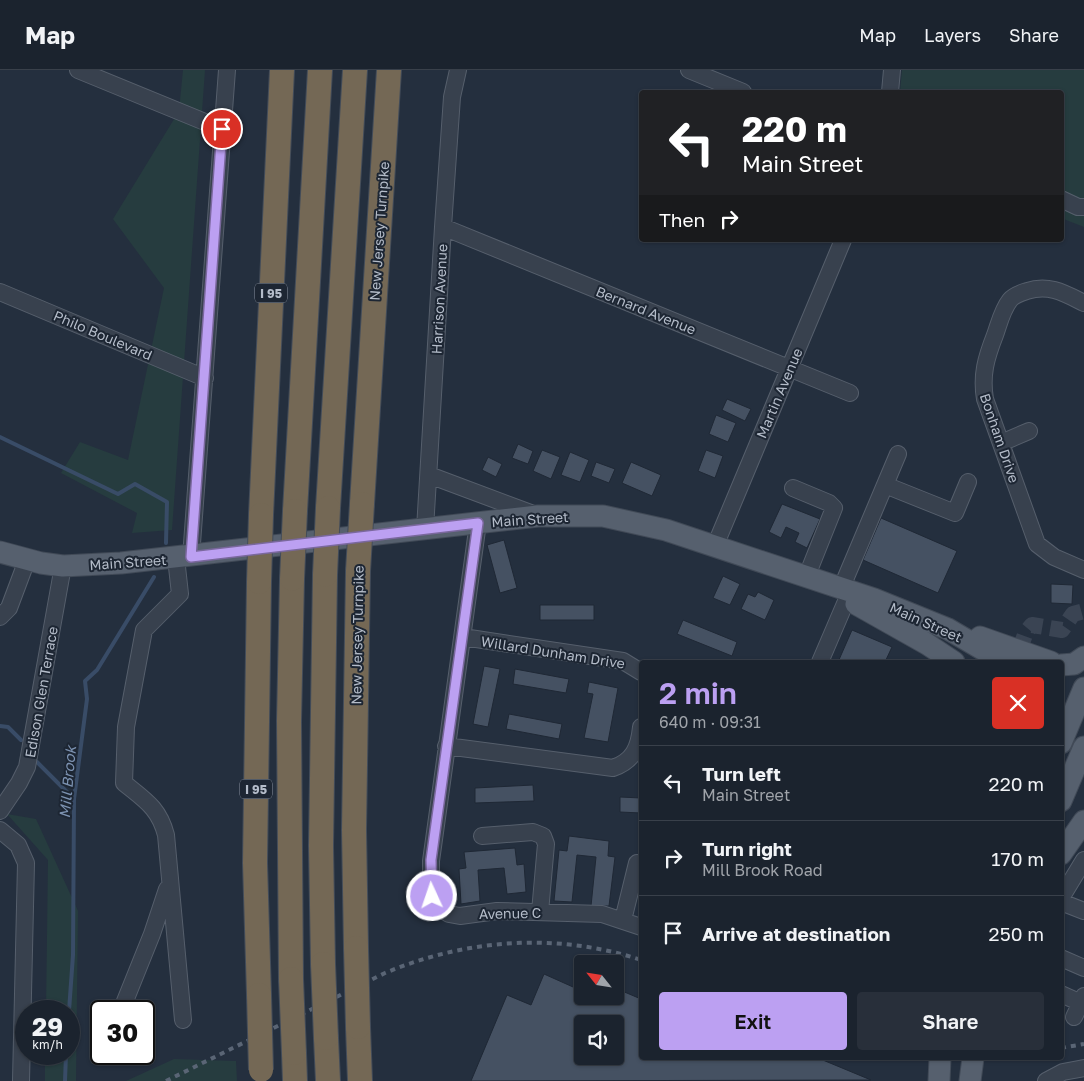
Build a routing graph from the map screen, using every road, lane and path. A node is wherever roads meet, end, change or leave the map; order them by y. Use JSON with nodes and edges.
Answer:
{"nodes":[{"id":1,"x":78,"y":70,"type":"edge"},
{"id":2,"x":226,"y":70,"type":"edge"},
{"id":3,"x":282,"y":70,"type":"edge"},
{"id":4,"x":320,"y":70,"type":"edge"},
{"id":5,"x":354,"y":70,"type":"edge"},
{"id":6,"x":389,"y":70,"type":"edge"},
{"id":7,"x":458,"y":70,"type":"edge"},
{"id":8,"x":689,"y":70,"type":"edge"},
{"id":9,"x":892,"y":70,"type":"edge"},
{"id":10,"x":738,"y":90,"type":"edge"},
{"id":11,"x":890,"y":90,"type":"edge"},
{"id":12,"x":222,"y":129,"type":"junction"},
{"id":13,"x":1064,"y":200,"type":"edge"},
{"id":14,"x":1084,"y":207,"type":"edge"},
{"id":15,"x":443,"y":227,"type":"junction"},
{"id":16,"x":842,"y":242,"type":"edge"},
{"id":17,"x":0,"y":292,"type":"edge"},
{"id":18,"x":1084,"y":303,"type":"edge"},
{"id":19,"x":789,"y":368,"type":"junction"},
{"id":20,"x":205,"y":378,"type":"junction"},
{"id":21,"x":850,"y":393,"type":"dead end"},
{"id":22,"x":1029,"y":431,"type":"dead end"},
{"id":23,"x":1001,"y":443,"type":"junction"},
{"id":24,"x":898,"y":454,"type":"dead end"},
{"id":25,"x":430,"y":475,"type":"junction"},
{"id":26,"x":968,"y":482,"type":"dead end"},
{"id":27,"x":885,"y":485,"type":"junction"},
{"id":28,"x":793,"y":488,"type":"dead end"},
{"id":29,"x":538,"y":516,"type":"junction"},
{"id":30,"x":478,"y":523,"type":"junction"},
{"id":31,"x":425,"y":529,"type":"junction"},
{"id":32,"x":715,"y":546,"type":"junction"},
{"id":33,"x":0,"y":552,"type":"edge"},
{"id":34,"x":184,"y":557,"type":"junction"},
{"id":35,"x":27,"y":560,"type":"junction"},
{"id":36,"x":63,"y":566,"type":"junction"},
{"id":37,"x":1084,"y":570,"type":"edge"},
{"id":38,"x":810,"y":579,"type":"junction"},
{"id":39,"x":844,"y":594,"type":"junction"},
{"id":40,"x":0,"y":618,"type":"edge"},
{"id":41,"x":948,"y":629,"type":"junction"},
{"id":42,"x":463,"y":637,"type":"junction"},
{"id":43,"x":1084,"y":657,"type":"edge"},
{"id":44,"x":943,"y":658,"type":"edge"},
{"id":45,"x":821,"y":660,"type":"edge"},
{"id":46,"x":1001,"y":660,"type":"edge"},
{"id":47,"x":1045,"y":660,"type":"edge"},
{"id":48,"x":1064,"y":665,"type":"edge"},
{"id":49,"x":639,"y":671,"type":"edge"},
{"id":50,"x":1084,"y":688,"type":"edge"},
{"id":51,"x":1070,"y":711,"type":"edge"},
{"id":52,"x":1064,"y":732,"type":"edge"},
{"id":53,"x":639,"y":745,"type":"edge"},
{"id":54,"x":446,"y":746,"type":"junction"},
{"id":55,"x":1084,"y":747,"type":"edge"},
{"id":56,"x":1064,"y":794,"type":"edge"},
{"id":57,"x":0,"y":811,"type":"edge"},
{"id":58,"x":1082,"y":828,"type":"edge"},
{"id":59,"x":0,"y":830,"type":"edge"},
{"id":60,"x":482,"y":836,"type":"dead end"},
{"id":61,"x":1064,"y":850,"type":"edge"},
{"id":62,"x":1084,"y":860,"type":"edge"},
{"id":63,"x":637,"y":864,"type":"dead end"},
{"id":64,"x":169,"y":882,"type":"junction"},
{"id":65,"x":1064,"y":893,"type":"edge"},
{"id":66,"x":1064,"y":903,"type":"edge"},
{"id":67,"x":1084,"y":911,"type":"edge"},
{"id":68,"x":540,"y":912,"type":"junction"},
{"id":69,"x":621,"y":920,"type":"junction"},
{"id":70,"x":639,"y":926,"type":"edge"},
{"id":71,"x":1064,"y":959,"type":"edge"},
{"id":72,"x":1084,"y":968,"type":"edge"},
{"id":73,"x":1064,"y":997,"type":"edge"},
{"id":74,"x":125,"y":1000,"type":"edge"},
{"id":75,"x":1077,"y":1010,"type":"edge"},
{"id":76,"x":182,"y":1020,"type":"dead end"},
{"id":77,"x":938,"y":1060,"type":"edge"},
{"id":78,"x":939,"y":1060,"type":"edge"},
{"id":79,"x":973,"y":1060,"type":"edge"},
{"id":80,"x":1081,"y":1073,"type":"edge"},
{"id":81,"x":262,"y":1076,"type":"edge"},
{"id":82,"x":21,"y":1081,"type":"edge"},
{"id":83,"x":295,"y":1081,"type":"edge"},
{"id":84,"x":328,"y":1081,"type":"edge"},
{"id":85,"x":360,"y":1081,"type":"edge"},
{"id":86,"x":930,"y":1081,"type":"edge"},
{"id":87,"x":939,"y":1081,"type":"edge"},
{"id":88,"x":970,"y":1081,"type":"edge"},
{"id":89,"x":1046,"y":1081,"type":"edge"}],
"edges":[{"from":1,"to":12,"type":"street"},
{"from":2,"to":12,"type":"street"},
{"from":3,"to":81,"type":"highway","number":"I 95","bridge":true},
{"from":4,"to":83,"type":"highway","number":"I 95","bridge":true},
{"from":5,"to":84,"type":"highway","bridge":true},
{"from":6,"to":85,"type":"highway","name":"New Jersey Turnpike","bridge":true},
{"from":7,"to":15,"type":"street","name":"Harrison Avenue"},
{"from":8,"to":10,"type":"street"},
{"from":9,"to":11,"type":"street"},
{"from":12,"to":20,"type":"street"},
{"from":13,"to":14,"type":"street"},
{"from":15,"to":19,"type":"street","name":"Bernard Avenue"},
{"from":15,"to":25,"type":"street","name":"Harrison Avenue"},
{"from":16,"to":19,"type":"street","name":"Martin Avenue"},
{"from":17,"to":20,"type":"street","name":"Philo Boulevard"},
{"from":18,"to":23,"type":"street","name":"Bonham Drive"},
{"from":19,"to":21,"type":"street","name":"Bernard Avenue"},
{"from":19,"to":32,"type":"street","name":"Martin Avenue"},
{"from":20,"to":34,"type":"street"},
{"from":22,"to":23,"type":"street"},
{"from":23,"to":37,"type":"street","name":"Bonham Drive"},
{"from":24,"to":27,"type":"street"},
{"from":25,"to":29,"type":"street"},
{"from":25,"to":31,"type":"street","name":"Harrison Avenue"},
{"from":26,"to":27,"type":"street"},
{"from":27,"to":39,"type":"street"},
{"from":28,"to":38,"type":"street"},
{"from":29,"to":30,"type":"main road","name":"Main Street"},
{"from":29,"to":32,"type":"main road","name":"Main Street"},
{"from":30,"to":31,"type":"main road","name":"Main Street"},
{"from":30,"to":42,"type":"street","name":"Avenue C"},
{"from":31,"to":34,"type":"main road","name":"Main Street"},
{"from":32,"to":38,"type":"main road","name":"Main Street"},
{"from":33,"to":35,"type":"main road","name":"Main Street"},
{"from":34,"to":36,"type":"main road","name":"Main Street"},
{"from":34,"to":64,"type":"street"},
{"from":35,"to":36,"type":"main road","name":"Main Street"},
{"from":35,"to":40,"type":"street"},
{"from":36,"to":57,"type":"street","name":"Edison Glen Terrace"},
{"from":38,"to":39,"type":"main road","name":"Main Street"},
{"from":39,"to":41,"type":"main road","name":"Main Street"},
{"from":39,"to":44,"type":"main road","name":"Main Street"},
{"from":39,"to":45,"type":"street"},
{"from":41,"to":46,"type":"main road","name":"Main Street"},
{"from":41,"to":47,"type":"main road"},
{"from":42,"to":49,"type":"street","name":"Willard Dunham Drive"},
{"from":42,"to":54,"type":"street","name":"Avenue C"},
{"from":43,"to":48,"type":"main road"},
{"from":50,"to":51,"type":"main road"},
{"from":51,"to":52,"type":"main road"},
{"from":53,"to":54,"type":"street"},
{"from":54,"to":68,"type":"street","name":"Avenue C"},
{"from":55,"to":56,"type":"main road"},
{"from":58,"to":61,"type":"main road"},
{"from":59,"to":82,"type":"street"},
{"from":60,"to":68,"type":"street"},
{"from":62,"to":65,"type":"street"},
{"from":63,"to":69,"type":"street"},
{"from":64,"to":74,"type":"street"},
{"from":64,"to":76,"type":"street"},
{"from":66,"to":67,"type":"street"},
{"from":68,"to":69,"type":"street","name":"Avenue C"},
{"from":69,"to":70,"type":"street","name":"Avenue C"},
{"from":71,"to":72,"type":"street"},
{"from":73,"to":75,"type":"street"},
{"from":77,"to":86,"type":"street"},
{"from":78,"to":87,"type":"main road"},
{"from":79,"to":88,"type":"main road"},
{"from":80,"to":89,"type":"street"}]}
